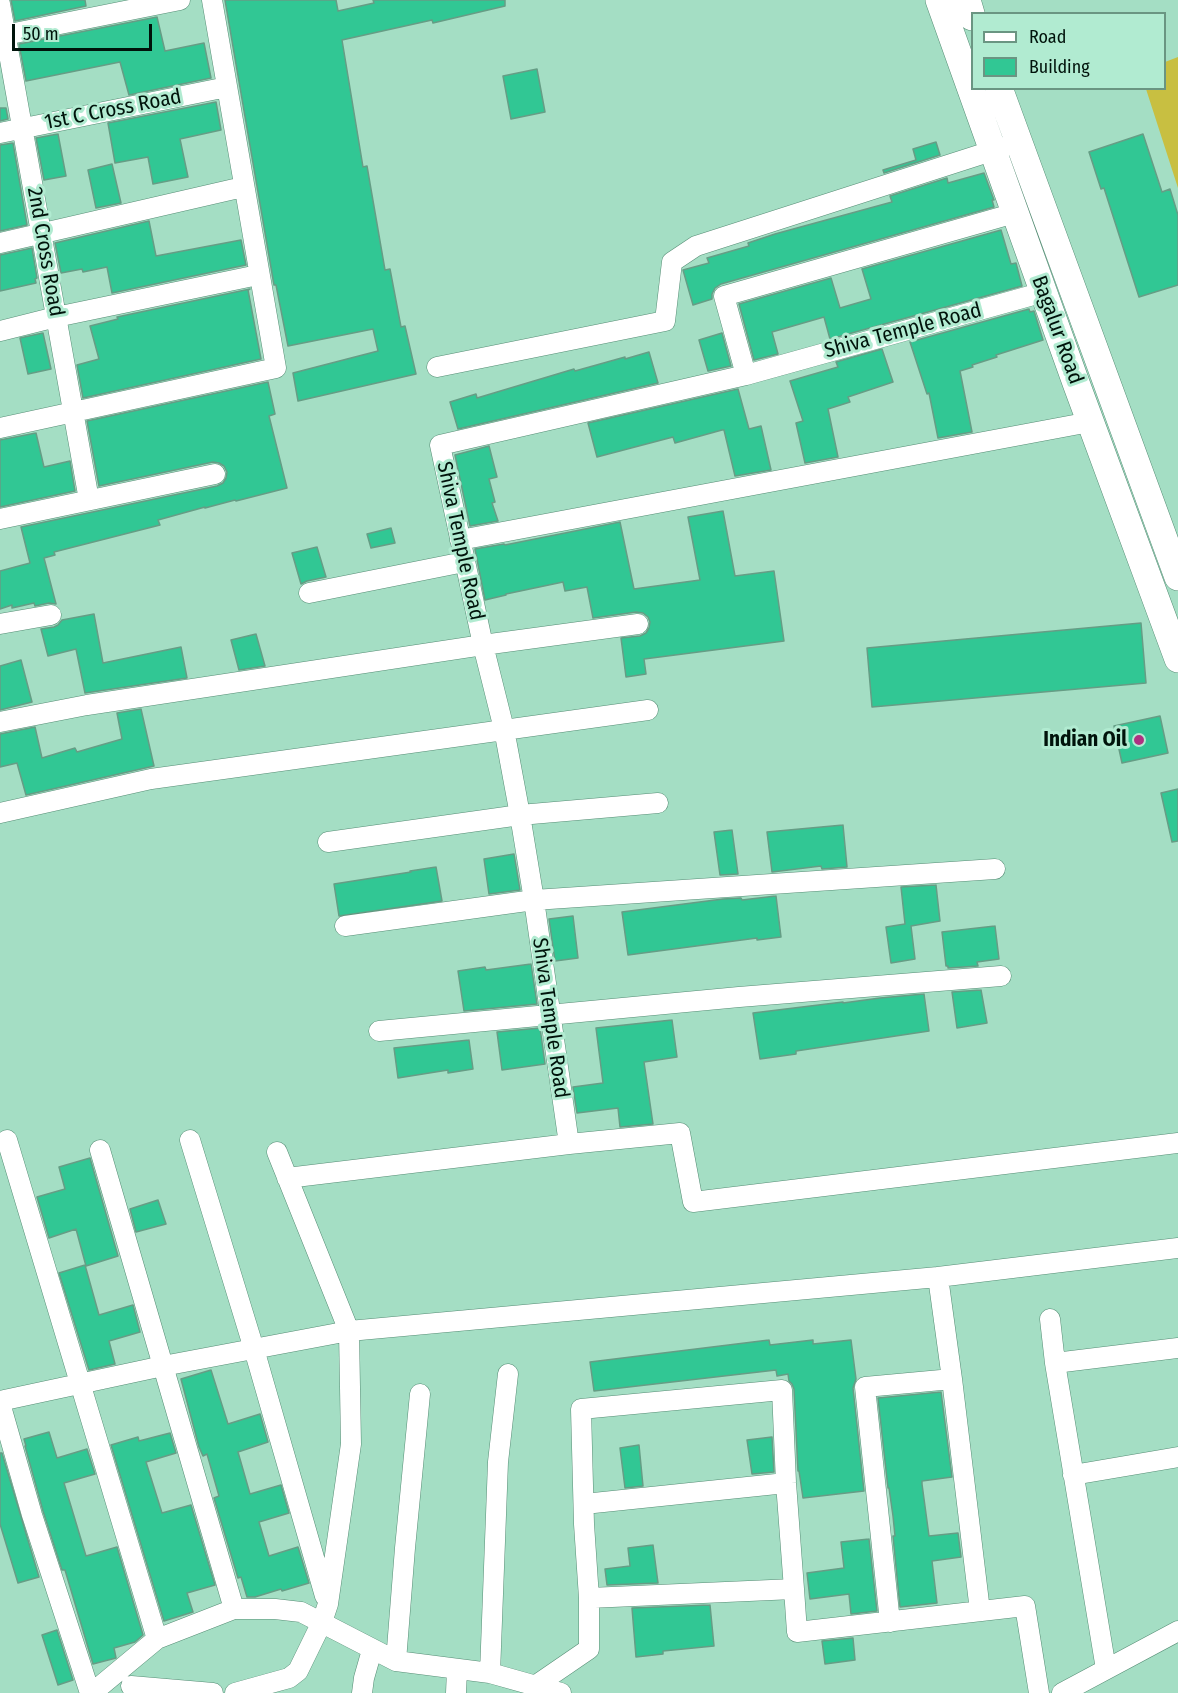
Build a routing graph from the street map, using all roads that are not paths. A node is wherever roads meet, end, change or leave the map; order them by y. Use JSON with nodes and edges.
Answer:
{"nodes":[{"id":1,"x":180,"y":0,"type":"edge"},
{"id":2,"x":212,"y":0,"type":"edge"},
{"id":3,"x":939,"y":0,"type":"edge"},
{"id":4,"x":0,"y":3,"type":"edge"},
{"id":5,"x":3,"y":35,"type":"edge"},
{"id":6,"x":227,"y":87,"type":"junction"},
{"id":7,"x":971,"y":89,"type":"edge"},
{"id":8,"x":971,"y":90,"type":"edge"},
{"id":9,"x":1000,"y":90,"type":"edge"},
{"id":10,"x":23,"y":129,"type":"junction"},
{"id":11,"x":0,"y":133,"type":"edge"},
{"id":12,"x":1018,"y":142,"type":"junction"},
{"id":13,"x":993,"y":151,"type":"junction"},
{"id":14,"x":243,"y":187,"type":"junction"},
{"id":15,"x":1015,"y":213,"type":"junction"},
{"id":16,"x":42,"y":234,"type":"junction"},
{"id":17,"x":0,"y":243,"type":"edge"},
{"id":18,"x":258,"y":275,"type":"junction"},
{"id":19,"x":1044,"y":292,"type":"junction"},
{"id":20,"x":56,"y":317,"type":"junction"},
{"id":21,"x":0,"y":331,"type":"edge"},
{"id":22,"x":437,"y":367,"type":"dead end"},
{"id":23,"x":746,"y":375,"type":"junction"},
{"id":24,"x":74,"y":412,"type":"junction"},
{"id":25,"x":1090,"y":422,"type":"junction"},
{"id":26,"x":0,"y":428,"type":"edge"},
{"id":27,"x":215,"y":474,"type":"dead end"},
{"id":28,"x":89,"y":500,"type":"junction"},
{"id":29,"x":0,"y":519,"type":"edge"},
{"id":30,"x":460,"y":540,"type":"junction"},
{"id":31,"x":464,"y":562,"type":"junction"},
{"id":32,"x":1175,"y":562,"type":"edge"},
{"id":33,"x":309,"y":593,"type":"dead end"},
{"id":34,"x":51,"y":615,"type":"dead end"},
{"id":35,"x":0,"y":624,"type":"edge"},
{"id":36,"x":639,"y":624,"type":"dead end"},
{"id":37,"x":483,"y":645,"type":"junction"},
{"id":38,"x":1178,"y":659,"type":"edge"},
{"id":39,"x":648,"y":710,"type":"dead end"},
{"id":40,"x":0,"y":722,"type":"edge"},
{"id":41,"x":504,"y":729,"type":"junction"},
{"id":42,"x":658,"y":803,"type":"dead end"},
{"id":43,"x":0,"y":813,"type":"edge"},
{"id":44,"x":520,"y":815,"type":"junction"},
{"id":45,"x":328,"y":842,"type":"dead end"},
{"id":46,"x":995,"y":869,"type":"dead end"},
{"id":47,"x":534,"y":900,"type":"junction"},
{"id":48,"x":345,"y":926,"type":"dead end"},
{"id":49,"x":1001,"y":976,"type":"dead end"},
{"id":50,"x":550,"y":1015,"type":"junction"},
{"id":51,"x":379,"y":1031,"type":"dead end"},
{"id":52,"x":7,"y":1140,"type":"dead end"},
{"id":53,"x":190,"y":1140,"type":"dead end"},
{"id":54,"x":1178,"y":1143,"type":"edge"},
{"id":55,"x":569,"y":1144,"type":"junction"},
{"id":56,"x":100,"y":1150,"type":"dead end"},
{"id":57,"x":277,"y":1152,"type":"dead end"},
{"id":58,"x":287,"y":1178,"type":"junction"},
{"id":59,"x":1178,"y":1248,"type":"edge"},
{"id":60,"x":938,"y":1276,"type":"junction"},
{"id":61,"x":1050,"y":1318,"type":"dead end"},
{"id":62,"x":349,"y":1331,"type":"junction"},
{"id":63,"x":1178,"y":1348,"type":"edge"},
{"id":64,"x":254,"y":1349,"type":"junction"},
{"id":65,"x":1055,"y":1363,"type":"junction"},
{"id":66,"x":163,"y":1366,"type":"junction"},
{"id":67,"x":507,"y":1374,"type":"dead end"},
{"id":68,"x":952,"y":1379,"type":"junction"},
{"id":69,"x":81,"y":1383,"type":"junction"},
{"id":70,"x":420,"y":1394,"type":"dead end"},
{"id":71,"x":0,"y":1402,"type":"edge"},
{"id":72,"x":1178,"y":1457,"type":"edge"},
{"id":73,"x":1073,"y":1475,"type":"junction"},
{"id":74,"x":786,"y":1483,"type":"junction"},
{"id":75,"x":584,"y":1504,"type":"junction"},
{"id":76,"x":794,"y":1589,"type":"junction"},
{"id":77,"x":589,"y":1598,"type":"junction"},
{"id":78,"x":234,"y":1609,"type":"junction"},
{"id":79,"x":980,"y":1611,"type":"junction"},
{"id":80,"x":325,"y":1613,"type":"junction"},
{"id":81,"x":890,"y":1622,"type":"junction"},
{"id":82,"x":1178,"y":1631,"type":"edge"},
{"id":83,"x":157,"y":1639,"type":"junction"},
{"id":84,"x":372,"y":1650,"type":"junction"},
{"id":85,"x":396,"y":1661,"type":"junction"},
{"id":86,"x":124,"y":1666,"type":"junction"},
{"id":87,"x":1106,"y":1669,"type":"junction"},
{"id":88,"x":457,"y":1670,"type":"junction"},
{"id":89,"x":490,"y":1673,"type":"junction"},
{"id":90,"x":535,"y":1686,"type":"junction"},
{"id":91,"x":132,"y":1690,"type":"edge"},
{"id":92,"x":91,"y":1693,"type":"edge"},
{"id":93,"x":213,"y":1693,"type":"edge"},
{"id":94,"x":235,"y":1693,"type":"edge"},
{"id":95,"x":362,"y":1693,"type":"edge"},
{"id":96,"x":456,"y":1693,"type":"edge"},
{"id":97,"x":561,"y":1693,"type":"edge"},
{"id":98,"x":1039,"y":1693,"type":"edge"},
{"id":99,"x":1062,"y":1693,"type":"edge"}],
"edges":[{"from":1,"to":5,"type":"street"},
{"from":2,"to":6,"type":"street"},
{"from":3,"to":7,"type":"main road","name":"Bagalur Road"},
{"from":4,"to":5,"type":"street","name":"2nd Cross Road"},
{"from":5,"to":10,"type":"street","name":"2nd Cross Road"},
{"from":6,"to":10,"type":"street","name":"1st C Cross Road"},
{"from":6,"to":14,"type":"street"},
{"from":8,"to":13,"type":"main road","name":"Bagalur Road"},
{"from":9,"to":12,"type":"main road","name":"Bagalur Road"},
{"from":10,"to":11,"type":"street","name":"1st C Cross Road"},
{"from":10,"to":16,"type":"street","name":"2nd Cross Road"},
{"from":12,"to":13,"type":"street"},
{"from":12,"to":32,"type":"main road","name":"Bagalur Road"},
{"from":13,"to":15,"type":"main road","name":"Bagalur Road"},
{"from":13,"to":22,"type":"street"},
{"from":14,"to":16,"type":"street"},
{"from":14,"to":18,"type":"street"},
{"from":15,"to":19,"type":"main road","name":"Bagalur Road"},
{"from":15,"to":23,"type":"street"},
{"from":16,"to":17,"type":"street"},
{"from":16,"to":20,"type":"street","name":"2nd Cross Road"},
{"from":18,"to":20,"type":"street"},
{"from":18,"to":24,"type":"street"},
{"from":19,"to":23,"type":"street","name":"Shiva Temple Road"},
{"from":19,"to":25,"type":"main road","name":"Bagalur Road"},
{"from":20,"to":21,"type":"street"},
{"from":20,"to":24,"type":"street","name":"2nd Cross Road"},
{"from":23,"to":30,"type":"street","name":"Shiva Temple Road"},
{"from":24,"to":26,"type":"street"},
{"from":24,"to":28,"type":"street","name":"2nd Cross Road"},
{"from":25,"to":30,"type":"street"},
{"from":25,"to":38,"type":"main road","name":"Bagalur Road"},
{"from":27,"to":28,"type":"street"},
{"from":28,"to":29,"type":"street"},
{"from":30,"to":31,"type":"street","name":"Shiva Temple Road"},
{"from":31,"to":33,"type":"street"},
{"from":31,"to":37,"type":"street","name":"Shiva Temple Road"},
{"from":34,"to":35,"type":"street"},
{"from":36,"to":37,"type":"street"},
{"from":37,"to":40,"type":"street"},
{"from":37,"to":41,"type":"street","name":"Shiva Temple Road"},
{"from":39,"to":41,"type":"street"},
{"from":41,"to":43,"type":"street"},
{"from":41,"to":44,"type":"street","name":"Shiva Temple Road"},
{"from":42,"to":44,"type":"street"},
{"from":44,"to":45,"type":"street"},
{"from":44,"to":47,"type":"street","name":"Shiva Temple Road"},
{"from":46,"to":47,"type":"street"},
{"from":47,"to":48,"type":"street"},
{"from":47,"to":50,"type":"street","name":"Shiva Temple Road"},
{"from":49,"to":50,"type":"street"},
{"from":50,"to":51,"type":"street"},
{"from":50,"to":55,"type":"street","name":"Shiva Temple Road"},
{"from":52,"to":69,"type":"street"},
{"from":53,"to":64,"type":"street"},
{"from":54,"to":55,"type":"street"},
{"from":55,"to":58,"type":"street"},
{"from":56,"to":66,"type":"street"},
{"from":57,"to":58,"type":"street"},
{"from":58,"to":62,"type":"street"},
{"from":59,"to":60,"type":"street"},
{"from":60,"to":62,"type":"street"},
{"from":60,"to":68,"type":"street"},
{"from":61,"to":65,"type":"street"},
{"from":62,"to":64,"type":"street"},
{"from":62,"to":80,"type":"street"},
{"from":63,"to":65,"type":"street"},
{"from":64,"to":66,"type":"street"},
{"from":64,"to":80,"type":"street"},
{"from":65,"to":73,"type":"street"},
{"from":66,"to":69,"type":"street"},
{"from":66,"to":78,"type":"street"},
{"from":67,"to":89,"type":"street"},
{"from":68,"to":79,"type":"street"},
{"from":68,"to":81,"type":"street"},
{"from":69,"to":71,"type":"street"},
{"from":69,"to":83,"type":"street"},
{"from":70,"to":85,"type":"street"},
{"from":71,"to":92,"type":"street"},
{"from":72,"to":73,"type":"street"},
{"from":73,"to":87,"type":"street"},
{"from":74,"to":75,"type":"street"},
{"from":74,"to":75,"type":"street"},
{"from":74,"to":76,"type":"street"},
{"from":75,"to":77,"type":"street"},
{"from":76,"to":77,"type":"street"},
{"from":76,"to":81,"type":"street"},
{"from":77,"to":90,"type":"street"},
{"from":78,"to":80,"type":"street"},
{"from":78,"to":83,"type":"street"},
{"from":79,"to":81,"type":"street"},
{"from":79,"to":98,"type":"street"},
{"from":80,"to":84,"type":"street"},
{"from":80,"to":94,"type":"street"},
{"from":82,"to":87,"type":"street"},
{"from":83,"to":86,"type":"street"},
{"from":84,"to":85,"type":"street"},
{"from":84,"to":95,"type":"street"},
{"from":85,"to":88,"type":"street"},
{"from":86,"to":91,"type":"street"},
{"from":86,"to":92,"type":"street"},
{"from":87,"to":99,"type":"street"},
{"from":88,"to":89,"type":"street"},
{"from":88,"to":96,"type":"street"},
{"from":89,"to":90,"type":"street"},
{"from":90,"to":97,"type":"street"},
{"from":91,"to":93,"type":"street"}]}
